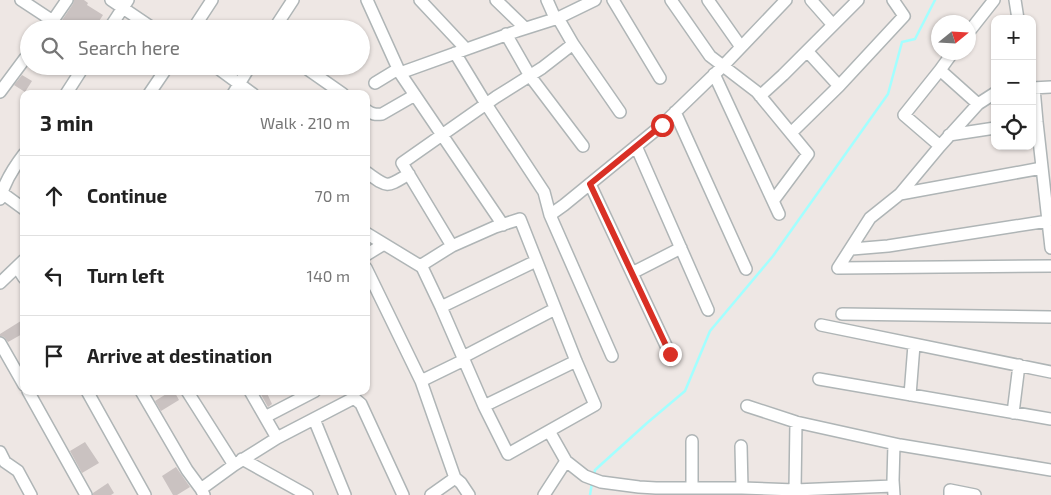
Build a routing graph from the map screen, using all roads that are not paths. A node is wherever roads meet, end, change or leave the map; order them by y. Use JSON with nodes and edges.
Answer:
{"nodes":[{"id":1,"x":21,"y":0,"type":"edge"},
{"id":2,"x":67,"y":0,"type":"edge"},
{"id":3,"x":111,"y":0,"type":"edge"},
{"id":4,"x":212,"y":0,"type":"edge"},
{"id":5,"x":293,"y":0,"type":"edge"},
{"id":6,"x":367,"y":0,"type":"edge"},
{"id":7,"x":420,"y":0,"type":"edge"},
{"id":8,"x":496,"y":0,"type":"edge"},
{"id":9,"x":547,"y":0,"type":"edge"},
{"id":10,"x":595,"y":0,"type":"edge"},
{"id":11,"x":613,"y":0,"type":"edge"},
{"id":12,"x":671,"y":0,"type":"edge"},
{"id":13,"x":708,"y":0,"type":"edge"},
{"id":14,"x":786,"y":0,"type":"edge"},
{"id":15,"x":811,"y":0,"type":"edge"},
{"id":16,"x":858,"y":0,"type":"edge"},
{"id":17,"x":893,"y":0,"type":"edge"},
{"id":18,"x":994,"y":0,"type":"edge"},
{"id":19,"x":1015,"y":0,"type":"edge"},
{"id":20,"x":125,"y":4,"type":"edge"},
{"id":21,"x":1017,"y":15,"type":"edge"},
{"id":22,"x":556,"y":18,"type":"junction"},
{"id":23,"x":44,"y":20,"type":"edge"},
{"id":24,"x":53,"y":20,"type":"edge"},
{"id":25,"x":114,"y":20,"type":"edge"},
{"id":26,"x":144,"y":20,"type":"edge"},
{"id":27,"x":199,"y":20,"type":"edge"},
{"id":28,"x":280,"y":20,"type":"edge"},
{"id":29,"x":976,"y":23,"type":"edge"},
{"id":30,"x":833,"y":25,"type":"junction"},
{"id":31,"x":525,"y":28,"type":"junction"},
{"id":32,"x":506,"y":34,"type":"junction"},
{"id":33,"x":572,"y":44,"type":"junction"},
{"id":34,"x":741,"y":47,"type":"junction"},
{"id":35,"x":460,"y":51,"type":"junction"},
{"id":36,"x":807,"y":52,"type":"junction"},
{"id":37,"x":947,"y":60,"type":"edge"},
{"id":38,"x":20,"y":65,"type":"edge"},
{"id":39,"x":723,"y":66,"type":"junction"},
{"id":40,"x":940,"y":70,"type":"junction"},
{"id":41,"x":399,"y":71,"type":"junction"},
{"id":42,"x":714,"y":74,"type":"junction"},
{"id":43,"x":78,"y":75,"type":"edge"},
{"id":44,"x":162,"y":75,"type":"edge"},
{"id":45,"x":223,"y":75,"type":"edge"},
{"id":46,"x":245,"y":75,"type":"edge"},
{"id":47,"x":316,"y":75,"type":"edge"},
{"id":48,"x":530,"y":76,"type":"junction"},
{"id":49,"x":660,"y":78,"type":"dead end"},
{"id":50,"x":376,"y":83,"type":"dead end"},
{"id":51,"x":839,"y":86,"type":"junction"},
{"id":52,"x":1051,"y":87,"type":"edge"},
{"id":53,"x":1036,"y":88,"type":"edge"},
{"id":54,"x":236,"y":89,"type":"edge"},
{"id":55,"x":69,"y":90,"type":"edge"},
{"id":56,"x":152,"y":90,"type":"edge"},
{"id":57,"x":337,"y":90,"type":"edge"},
{"id":58,"x":0,"y":92,"type":"edge"},
{"id":59,"x":414,"y":95,"type":"junction"},
{"id":60,"x":760,"y":96,"type":"junction"},
{"id":61,"x":991,"y":96,"type":"edge"},
{"id":62,"x":486,"y":104,"type":"junction"},
{"id":63,"x":978,"y":104,"type":"junction"},
{"id":64,"x":370,"y":112,"type":"edge"},
{"id":65,"x":620,"y":112,"type":"dead end"},
{"id":66,"x":675,"y":112,"type":"junction"},
{"id":67,"x":991,"y":129,"type":"edge"},
{"id":68,"x":1036,"y":130,"type":"edge"},
{"id":69,"x":791,"y":133,"type":"junction"},
{"id":70,"x":442,"y":135,"type":"junction"},
{"id":71,"x":949,"y":135,"type":"junction"},
{"id":72,"x":1051,"y":139,"type":"edge"},
{"id":73,"x":1039,"y":141,"type":"junction"},
{"id":74,"x":583,"y":146,"type":"dead end"},
{"id":75,"x":636,"y":146,"type":"junction"},
{"id":76,"x":940,"y":146,"type":"junction"},
{"id":77,"x":20,"y":159,"type":"edge"},
{"id":78,"x":1042,"y":168,"type":"junction"},
{"id":79,"x":408,"y":174,"type":"junction"},
{"id":80,"x":370,"y":176,"type":"edge"},
{"id":81,"x":590,"y":184,"type":"junction"},
{"id":82,"x":1,"y":194,"type":"edge"},
{"id":83,"x":900,"y":194,"type":"junction"},
{"id":84,"x":1048,"y":195,"type":"edge"},
{"id":85,"x":773,"y":201,"type":"junction"},
{"id":86,"x":20,"y":206,"type":"edge"},
{"id":87,"x":779,"y":214,"type":"dead end"},
{"id":88,"x":550,"y":215,"type":"junction"},
{"id":89,"x":1048,"y":221,"type":"junction"},
{"id":90,"x":503,"y":225,"type":"junction"},
{"id":91,"x":370,"y":235,"type":"edge"},
{"id":92,"x":384,"y":244,"type":"junction"},
{"id":93,"x":452,"y":246,"type":"junction"},
{"id":94,"x":1051,"y":247,"type":"edge"},
{"id":95,"x":681,"y":248,"type":"junction"},
{"id":96,"x":852,"y":249,"type":"junction"},
{"id":97,"x":370,"y":253,"type":"edge"},
{"id":98,"x":536,"y":261,"type":"junction"},
{"id":99,"x":20,"y":264,"type":"edge"},
{"id":100,"x":420,"y":266,"type":"junction"},
{"id":101,"x":1051,"y":266,"type":"edge"},
{"id":102,"x":746,"y":269,"type":"dead end"},
{"id":103,"x":632,"y":273,"type":"junction"},
{"id":104,"x":370,"y":276,"type":"edge"},
{"id":105,"x":0,"y":283,"type":"edge"},
{"id":106,"x":441,"y":307,"type":"junction"},
{"id":107,"x":555,"y":309,"type":"junction"},
{"id":108,"x":708,"y":310,"type":"dead end"},
{"id":109,"x":842,"y":314,"type":"dead end"},
{"id":110,"x":1051,"y":317,"type":"edge"},
{"id":111,"x":821,"y":325,"type":"dead end"},
{"id":112,"x":0,"y":343,"type":"edge"},
{"id":113,"x":914,"y":345,"type":"junction"},
{"id":114,"x":670,"y":354,"type":"dead end"},
{"id":115,"x":612,"y":356,"type":"dead end"},
{"id":116,"x":463,"y":359,"type":"junction"},
{"id":117,"x":576,"y":361,"type":"junction"},
{"id":118,"x":1019,"y":365,"type":"junction"},
{"id":119,"x":1051,"y":372,"type":"edge"},
{"id":120,"x":20,"y":378,"type":"edge"},
{"id":121,"x":818,"y":379,"type":"dead end"},
{"id":122,"x":421,"y":381,"type":"junction"},
{"id":123,"x":30,"y":395,"type":"edge"},
{"id":124,"x":89,"y":395,"type":"edge"},
{"id":125,"x":143,"y":395,"type":"edge"},
{"id":126,"x":190,"y":395,"type":"edge"},
{"id":127,"x":252,"y":395,"type":"edge"},
{"id":128,"x":307,"y":395,"type":"edge"},
{"id":129,"x":910,"y":395,"type":"junction"},
{"id":130,"x":484,"y":406,"type":"junction"},
{"id":131,"x":747,"y":406,"type":"dead end"},
{"id":132,"x":1013,"y":413,"type":"junction"},
{"id":133,"x":265,"y":416,"type":"junction"},
{"id":134,"x":314,"y":418,"type":"junction"},
{"id":135,"x":1051,"y":419,"type":"edge"},
{"id":136,"x":796,"y":422,"type":"junction"},
{"id":137,"x":549,"y":431,"type":"junction"},
{"id":138,"x":277,"y":438,"type":"junction"},
{"id":139,"x":692,"y":441,"type":"dead end"},
{"id":140,"x":894,"y":444,"type":"junction"},
{"id":141,"x":741,"y":446,"type":"dead end"},
{"id":142,"x":0,"y":452,"type":"edge"},
{"id":143,"x":566,"y":461,"type":"junction"},
{"id":144,"x":238,"y":462,"type":"junction"},
{"id":145,"x":1051,"y":470,"type":"edge"},
{"id":146,"x":455,"y":478,"type":"junction"},
{"id":147,"x":692,"y":488,"type":"junction"},
{"id":148,"x":748,"y":490,"type":"edge"},
{"id":149,"x":794,"y":490,"type":"junction"},
{"id":150,"x":894,"y":491,"type":"edge"},
{"id":151,"x":202,"y":492,"type":"edge"},
{"id":152,"x":31,"y":495,"type":"edge"},
{"id":153,"x":86,"y":495,"type":"edge"},
{"id":154,"x":145,"y":495,"type":"edge"},
{"id":155,"x":307,"y":495,"type":"edge"},
{"id":156,"x":345,"y":495,"type":"edge"},
{"id":157,"x":403,"y":495,"type":"edge"},
{"id":158,"x":431,"y":495,"type":"edge"},
{"id":159,"x":468,"y":495,"type":"edge"},
{"id":160,"x":544,"y":495,"type":"edge"},
{"id":161,"x":950,"y":495,"type":"edge"},
{"id":162,"x":975,"y":495,"type":"edge"}],
"edges":[{"from":1,"to":23,"type":"street"},
{"from":2,"to":24,"type":"street"},
{"from":3,"to":20,"type":"street"},
{"from":4,"to":27,"type":"street"},
{"from":5,"to":28,"type":"street"},
{"from":6,"to":41,"type":"street"},
{"from":7,"to":35,"type":"street"},
{"from":8,"to":31,"type":"street"},
{"from":9,"to":22,"type":"street"},
{"from":10,"to":22,"type":"street"},
{"from":11,"to":49,"type":"street"},
{"from":12,"to":39,"type":"street"},
{"from":13,"to":34,"type":"street"},
{"from":14,"to":34,"type":"street"},
{"from":15,"to":30,"type":"street"},
{"from":16,"to":30,"type":"street"},
{"from":17,"to":51,"type":"street"},
{"from":18,"to":29,"type":"street"},
{"from":19,"to":21,"type":"street"},
{"from":20,"to":25,"type":"street"},
{"from":20,"to":26,"type":"street"},
{"from":22,"to":31,"type":"street"},
{"from":22,"to":33,"type":"street"},
{"from":30,"to":36,"type":"street"},
{"from":31,"to":32,"type":"street"},
{"from":32,"to":35,"type":"street"},
{"from":32,"to":48,"type":"street"},
{"from":33,"to":48,"type":"street"},
{"from":33,"to":65,"type":"street"},
{"from":34,"to":39,"type":"street"},
{"from":35,"to":41,"type":"street"},
{"from":35,"to":62,"type":"street"},
{"from":36,"to":51,"type":"street"},
{"from":36,"to":60,"type":"street"},
{"from":37,"to":40,"type":"street"},
{"from":38,"to":58,"type":"street"},
{"from":39,"to":42,"type":"street"},
{"from":39,"to":60,"type":"street"},
{"from":40,"to":63,"type":"street"},
{"from":40,"to":76,"type":"street"},
{"from":41,"to":50,"type":"street"},
{"from":41,"to":59,"type":"street"},
{"from":42,"to":66,"type":"street"},
{"from":42,"to":85,"type":"street"},
{"from":43,"to":55,"type":"street"},
{"from":44,"to":56,"type":"street"},
{"from":45,"to":54,"type":"street"},
{"from":46,"to":54,"type":"street"},
{"from":47,"to":57,"type":"street"},
{"from":48,"to":62,"type":"street"},
{"from":48,"to":74,"type":"street"},
{"from":51,"to":69,"type":"street"},
{"from":52,"to":53,"type":"street"},
{"from":59,"to":64,"type":"street"},
{"from":59,"to":70,"type":"street"},
{"from":60,"to":69,"type":"street"},
{"from":61,"to":63,"type":"street"},
{"from":62,"to":70,"type":"street"},
{"from":62,"to":88,"type":"street"},
{"from":63,"to":71,"type":"street"},
{"from":66,"to":75,"type":"street"},
{"from":66,"to":102,"type":"street"},
{"from":67,"to":71,"type":"street"},
{"from":68,"to":73,"type":"street"},
{"from":69,"to":85,"type":"street"},
{"from":70,"to":79,"type":"street"},
{"from":70,"to":90,"type":"street"},
{"from":71,"to":76,"type":"street"},
{"from":72,"to":73,"type":"street"},
{"from":73,"to":78,"type":"street"},
{"from":75,"to":81,"type":"street"},
{"from":75,"to":95,"type":"street"},
{"from":76,"to":83,"type":"street"},
{"from":77,"to":82,"type":"street"},
{"from":78,"to":83,"type":"street"},
{"from":78,"to":84,"type":"street"},
{"from":79,"to":80,"type":"street"},
{"from":79,"to":93,"type":"street"},
{"from":81,"to":88,"type":"street"},
{"from":81,"to":103,"type":"street"},
{"from":82,"to":86,"type":"street"},
{"from":83,"to":96,"type":"street"},
{"from":84,"to":89,"type":"street"},
{"from":85,"to":87,"type":"street"},
{"from":88,"to":115,"type":"street"},
{"from":89,"to":94,"type":"street"},
{"from":89,"to":96,"type":"street"},
{"from":90,"to":93,"type":"street"},
{"from":90,"to":98,"type":"street"},
{"from":91,"to":92,"type":"street"},
{"from":92,"to":97,"type":"street"},
{"from":92,"to":100,"type":"street"},
{"from":93,"to":100,"type":"street"},
{"from":95,"to":103,"type":"street"},
{"from":95,"to":108,"type":"street"},
{"from":96,"to":101,"type":"street"},
{"from":98,"to":106,"type":"street"},
{"from":98,"to":107,"type":"street"},
{"from":99,"to":105,"type":"street"},
{"from":100,"to":106,"type":"street"},
{"from":103,"to":114,"type":"street"},
{"from":104,"to":122,"type":"street"},
{"from":106,"to":116,"type":"street"},
{"from":107,"to":116,"type":"street"},
{"from":107,"to":117,"type":"street"},
{"from":109,"to":110,"type":"street"},
{"from":111,"to":113,"type":"street"},
{"from":112,"to":120,"type":"street"},
{"from":113,"to":118,"type":"street"},
{"from":113,"to":129,"type":"street"},
{"from":116,"to":122,"type":"street"},
{"from":116,"to":130,"type":"street"},
{"from":117,"to":130,"type":"street"},
{"from":117,"to":137,"type":"street"},
{"from":118,"to":119,"type":"street"},
{"from":118,"to":132,"type":"street"},
{"from":121,"to":129,"type":"street"},
{"from":122,"to":146,"type":"street"},
{"from":123,"to":153,"type":"street"},
{"from":124,"to":154,"type":"street"},
{"from":125,"to":151,"type":"street"},
{"from":126,"to":144,"type":"street"},
{"from":127,"to":133,"type":"street"},
{"from":128,"to":133,"type":"street"},
{"from":129,"to":132,"type":"street"},
{"from":130,"to":137,"type":"street"},
{"from":131,"to":136,"type":"street"},
{"from":132,"to":135,"type":"street"},
{"from":133,"to":138,"type":"street"},
{"from":134,"to":138,"type":"street"},
{"from":134,"to":156,"type":"street"},
{"from":134,"to":157,"type":"street"},
{"from":136,"to":140,"type":"street"},
{"from":136,"to":149,"type":"street"},
{"from":137,"to":143,"type":"street"},
{"from":138,"to":144,"type":"street"},
{"from":139,"to":147,"type":"street"},
{"from":140,"to":145,"type":"street"},
{"from":140,"to":150,"type":"street"},
{"from":141,"to":148,"type":"street"},
{"from":142,"to":152,"type":"street"},
{"from":143,"to":147,"type":"street"},
{"from":143,"to":160,"type":"street"},
{"from":144,"to":151,"type":"street"},
{"from":144,"to":155,"type":"street"},
{"from":146,"to":158,"type":"street"},
{"from":146,"to":159,"type":"street"},
{"from":147,"to":148,"type":"street"},
{"from":148,"to":149,"type":"street"},
{"from":149,"to":150,"type":"street"},
{"from":161,"to":162,"type":"street"}]}
